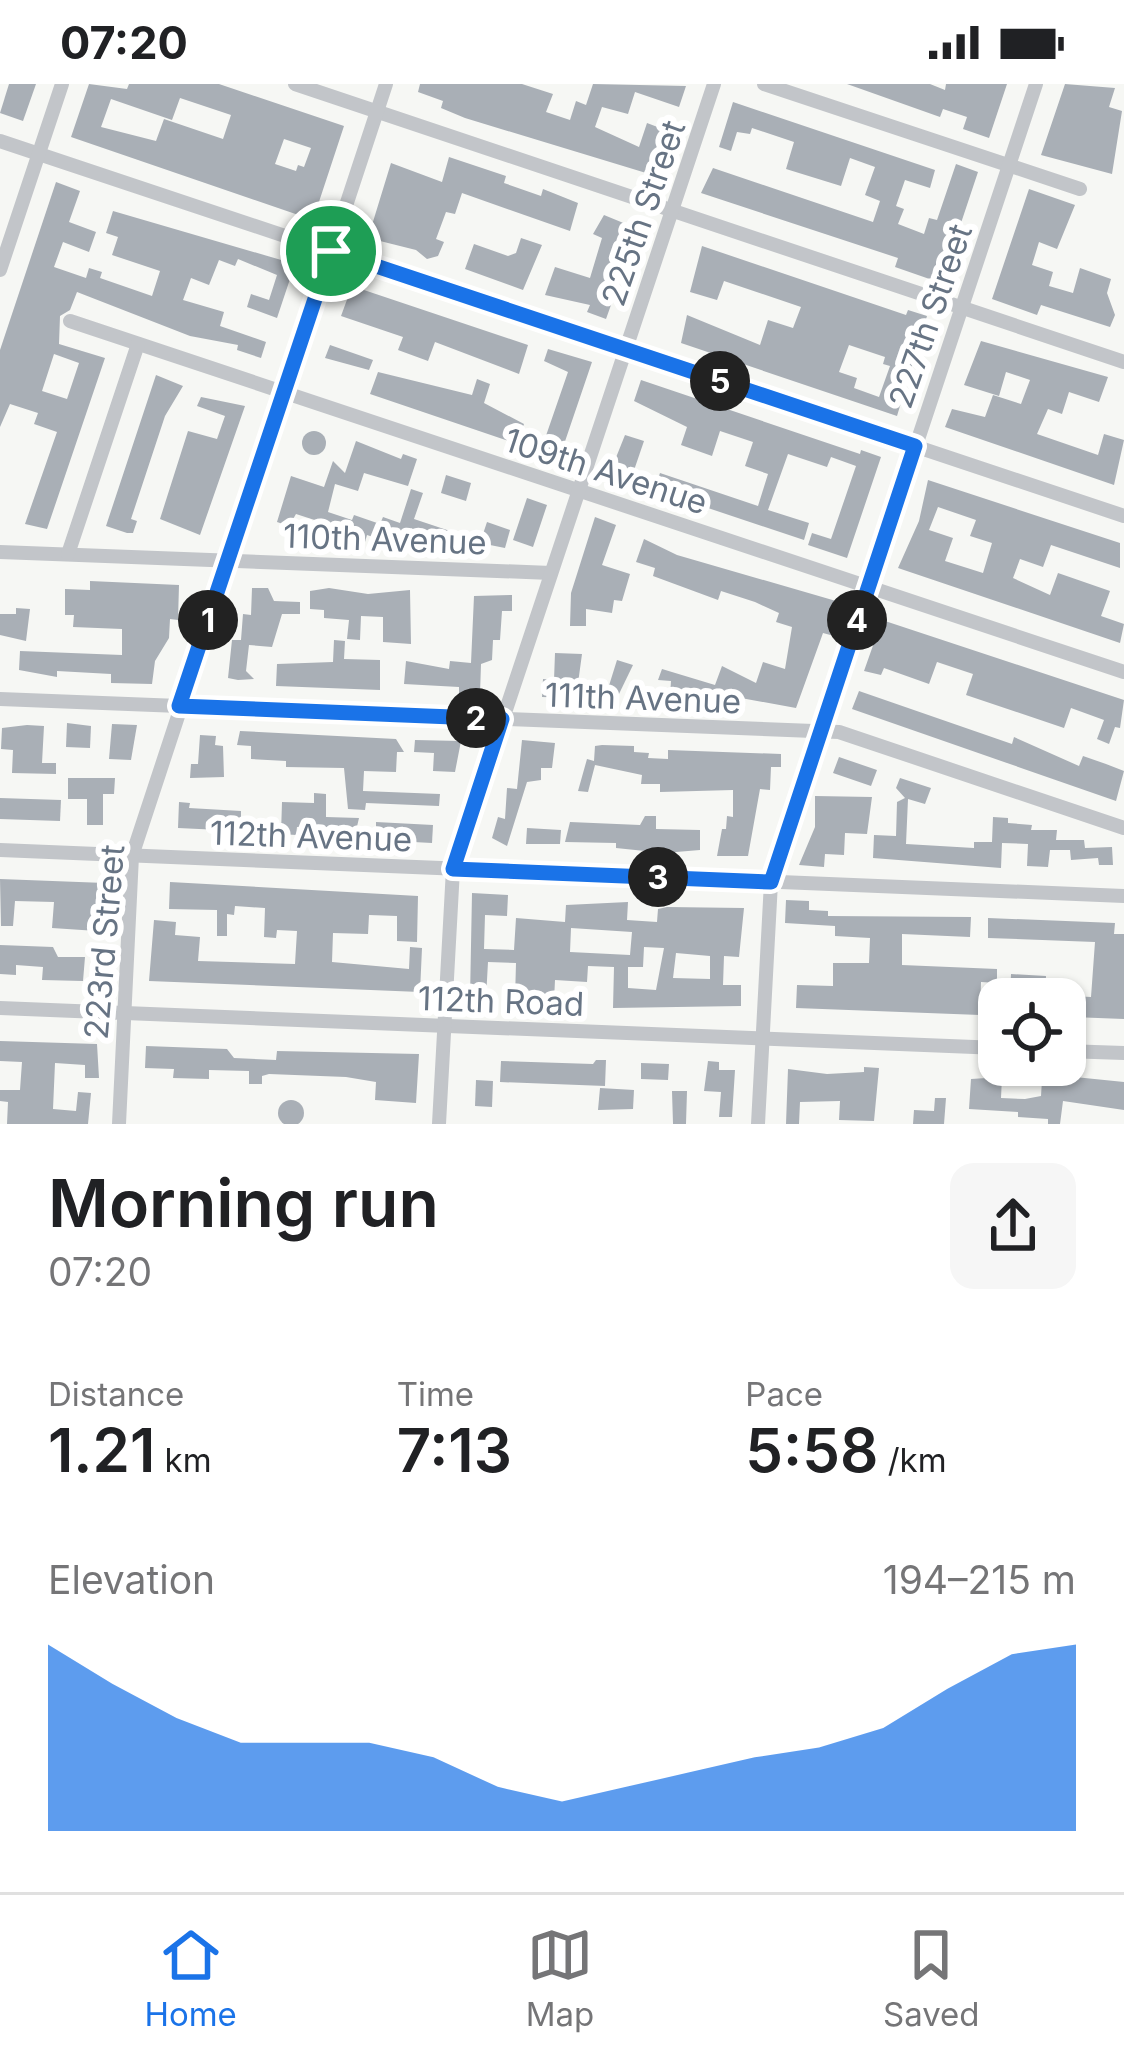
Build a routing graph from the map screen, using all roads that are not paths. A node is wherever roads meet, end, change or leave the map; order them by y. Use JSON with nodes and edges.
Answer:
{"nodes":[{"id":1,"x":62,"y":84,"type":"edge"},
{"id":2,"x":296,"y":84,"type":"edge"},
{"id":3,"x":386,"y":84,"type":"edge"},
{"id":4,"x":714,"y":84,"type":"edge"},
{"id":5,"x":764,"y":84,"type":"edge"},
{"id":6,"x":1036,"y":84,"type":"edge"},
{"id":7,"x":377,"y":111,"type":"junction"},
{"id":8,"x":0,"y":141,"type":"edge"},
{"id":9,"x":38,"y":154,"type":"junction"},
{"id":10,"x":1009,"y":166,"type":"junction"},
{"id":11,"x":1080,"y":189,"type":"dead end"},
{"id":12,"x":674,"y":210,"type":"junction"},
{"id":13,"x":331,"y":251,"type":"junction"},
{"id":14,"x":0,"y":270,"type":"edge"},
{"id":15,"x":962,"y":306,"type":"junction"},
{"id":16,"x":70,"y":321,"type":"dead end"},
{"id":17,"x":138,"y":344,"type":"junction"},
{"id":18,"x":625,"y":350,"type":"junction"},
{"id":19,"x":1124,"y":362,"type":"edge"},
{"id":20,"x":284,"y":392,"type":"junction"},
{"id":21,"x":915,"y":446,"type":"junction"},
{"id":22,"x":579,"y":490,"type":"junction"},
{"id":23,"x":1124,"y":516,"type":"edge"},
{"id":24,"x":0,"y":552,"type":"edge"},
{"id":25,"x":68,"y":554,"type":"junction"},
{"id":26,"x":228,"y":560,"type":"junction"},
{"id":27,"x":551,"y":573,"type":"junction"},
{"id":28,"x":868,"y":587,"type":"junction"},
{"id":29,"x":1124,"y":672,"type":"edge"},
{"id":30,"x":0,"y":699,"type":"edge"},
{"id":31,"x":179,"y":706,"type":"junction"},
{"id":32,"x":502,"y":719,"type":"junction"},
{"id":33,"x":820,"y":731,"type":"junction"},
{"id":34,"x":1124,"y":828,"type":"edge"},
{"id":35,"x":0,"y":850,"type":"edge"},
{"id":36,"x":132,"y":856,"type":"junction"},
{"id":37,"x":453,"y":869,"type":"junction"},
{"id":38,"x":771,"y":882,"type":"junction"},
{"id":39,"x":1124,"y":896,"type":"edge"},
{"id":40,"x":0,"y":1008,"type":"edge"},
{"id":41,"x":124,"y":1013,"type":"junction"},
{"id":42,"x":443,"y":1026,"type":"junction"},
{"id":43,"x":762,"y":1038,"type":"junction"},
{"id":44,"x":978,"y":1047,"type":"edge"},
{"id":45,"x":1086,"y":1052,"type":"edge"},
{"id":46,"x":1124,"y":1053,"type":"edge"},
{"id":47,"x":119,"y":1124,"type":"edge"},
{"id":48,"x":439,"y":1124,"type":"edge"},
{"id":49,"x":758,"y":1124,"type":"edge"}],
"edges":[{"from":1,"to":9,"type":"street"},
{"from":2,"to":7,"type":"street"},
{"from":3,"to":7,"type":"street","name":"223rd Street"},
{"from":4,"to":12,"type":"street","name":"225th Street"},
{"from":5,"to":10,"type":"street"},
{"from":6,"to":10,"type":"street","name":"227th Street"},
{"from":7,"to":12,"type":"street"},
{"from":7,"to":13,"type":"street","name":"223rd Street"},
{"from":8,"to":9,"type":"street"},
{"from":9,"to":13,"type":"street"},
{"from":9,"to":14,"type":"street"},
{"from":10,"to":11,"type":"street"},
{"from":10,"to":15,"type":"street","name":"227th Street"},
{"from":12,"to":15,"type":"street"},
{"from":12,"to":18,"type":"street","name":"225th Street"},
{"from":13,"to":18,"type":"street"},
{"from":13,"to":20,"type":"street","name":"223rd Street"},
{"from":15,"to":19,"type":"street"},
{"from":15,"to":21,"type":"street","name":"227th Street"},
{"from":16,"to":17,"type":"street","name":"109th Avenue"},
{"from":17,"to":20,"type":"street","name":"109th Avenue"},
{"from":17,"to":25,"type":"street"},
{"from":18,"to":21,"type":"street"},
{"from":18,"to":22,"type":"street","name":"225th Street"},
{"from":20,"to":22,"type":"street","name":"109th Avenue"},
{"from":20,"to":26,"type":"street","name":"223rd Street"},
{"from":21,"to":23,"type":"street"},
{"from":21,"to":28,"type":"street","name":"227th Street"},
{"from":22,"to":27,"type":"street","name":"225th Street"},
{"from":22,"to":28,"type":"street","name":"109th Avenue"},
{"from":24,"to":25,"type":"street","name":"110th Avenue"},
{"from":25,"to":26,"type":"street","name":"110th Avenue"},
{"from":26,"to":27,"type":"street","name":"110th Avenue"},
{"from":26,"to":31,"type":"street","name":"223rd Street"},
{"from":27,"to":32,"type":"street","name":"225th Street"},
{"from":28,"to":29,"type":"street","name":"109th Avenue"},
{"from":28,"to":33,"type":"street","name":"227th Street"},
{"from":30,"to":31,"type":"street","name":"111th Avenue"},
{"from":31,"to":32,"type":"street","name":"111th Avenue"},
{"from":31,"to":36,"type":"street","name":"223rd Street"},
{"from":32,"to":33,"type":"street","name":"111th Avenue"},
{"from":32,"to":37,"type":"street","name":"225th Street"},
{"from":33,"to":34,"type":"street","name":"111th Avenue"},
{"from":33,"to":38,"type":"street","name":"227th Street"},
{"from":35,"to":36,"type":"street","name":"112th Avenue"},
{"from":36,"to":37,"type":"street","name":"112th Avenue"},
{"from":36,"to":41,"type":"street","name":"223rd Street"},
{"from":37,"to":38,"type":"street","name":"112th Avenue"},
{"from":37,"to":42,"type":"street","name":"225th Street"},
{"from":38,"to":39,"type":"street","name":"112th Avenue"},
{"from":38,"to":43,"type":"street","name":"227th Street"},
{"from":40,"to":41,"type":"street","name":"112th Road"},
{"from":41,"to":42,"type":"street","name":"112th Road"},
{"from":41,"to":47,"type":"street","name":"223rd Street"},
{"from":42,"to":43,"type":"street","name":"112th Road"},
{"from":42,"to":48,"type":"street","name":"225th Street"},
{"from":43,"to":44,"type":"street","name":"112th Road"},
{"from":43,"to":49,"type":"street","name":"227th Street"},
{"from":45,"to":46,"type":"street"}]}
